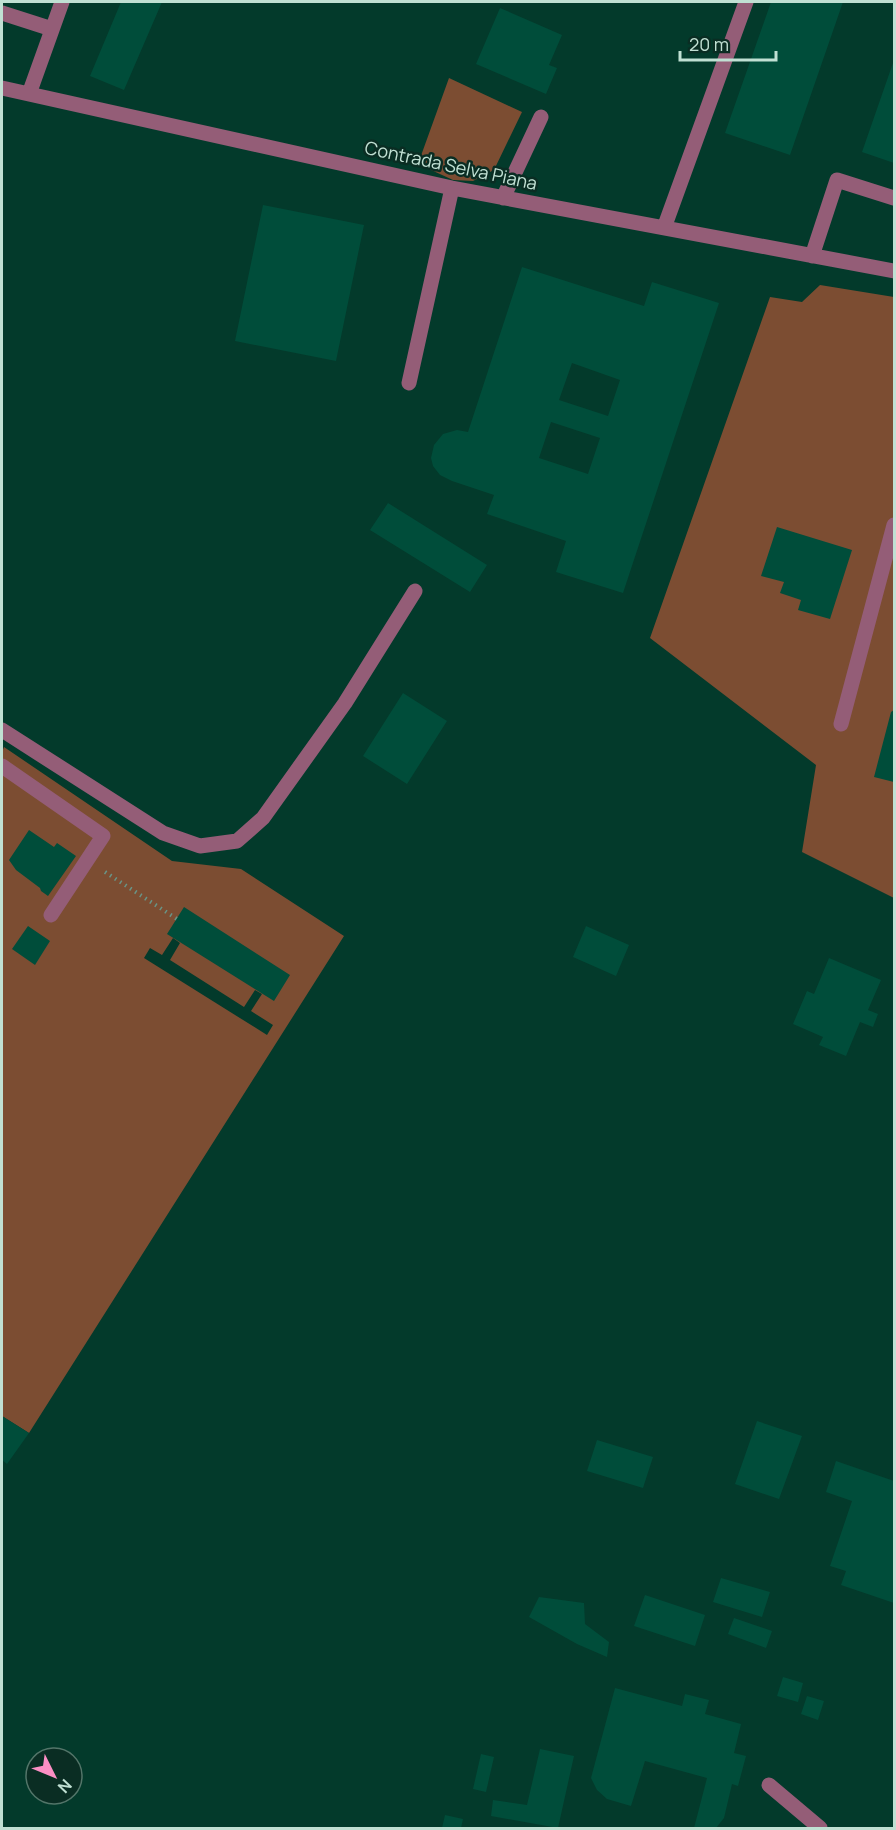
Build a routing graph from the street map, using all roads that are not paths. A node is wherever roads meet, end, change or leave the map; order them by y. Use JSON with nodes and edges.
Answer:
{"nodes":[{"id":1,"x":62,"y":2,"type":"edge"},
{"id":2,"x":746,"y":2,"type":"edge"},
{"id":3,"x":2,"y":13,"type":"edge"},
{"id":4,"x":52,"y":29,"type":"junction"},
{"id":5,"x":2,"y":88,"type":"edge"},
{"id":6,"x":29,"y":94,"type":"junction"},
{"id":7,"x":541,"y":117,"type":"dead end"},
{"id":8,"x":452,"y":188,"type":"junction"},
{"id":9,"x":503,"y":198,"type":"junction"},
{"id":10,"x":894,"y":198,"type":"edge"},
{"id":11,"x":664,"y":228,"type":"junction"},
{"id":12,"x":812,"y":255,"type":"junction"},
{"id":13,"x":894,"y":271,"type":"edge"},
{"id":14,"x":409,"y":383,"type":"dead end"},
{"id":15,"x":894,"y":525,"type":"edge"},
{"id":16,"x":415,"y":591,"type":"dead end"},
{"id":17,"x":841,"y":724,"type":"dead end"},
{"id":18,"x":2,"y":730,"type":"edge"},
{"id":19,"x":2,"y":766,"type":"edge"},
{"id":20,"x":51,"y":915,"type":"dead end"},
{"id":21,"x":769,"y":1785,"type":"dead end"},
{"id":22,"x":819,"y":1828,"type":"edge"}],
"edges":[{"from":1,"to":4,"type":"street"},
{"from":2,"to":11,"type":"street"},
{"from":3,"to":4,"type":"street"},
{"from":4,"to":6,"type":"street"},
{"from":5,"to":6,"type":"street","name":"Contrada Selva Piana"},
{"from":6,"to":8,"type":"street","name":"Contrada Selva Piana"},
{"from":7,"to":9,"type":"street"},
{"from":8,"to":9,"type":"street","name":"Contrada Selva Piana"},
{"from":8,"to":14,"type":"street"},
{"from":9,"to":11,"type":"street","name":"Contrada Selva Piana"},
{"from":10,"to":12,"type":"street"},
{"from":11,"to":12,"type":"street","name":"Contrada Selva Piana"},
{"from":12,"to":13,"type":"street","name":"Contrada Selva Piana"},
{"from":15,"to":17,"type":"street"},
{"from":16,"to":18,"type":"street"},
{"from":19,"to":20,"type":"street"},
{"from":21,"to":22,"type":"street"}]}
